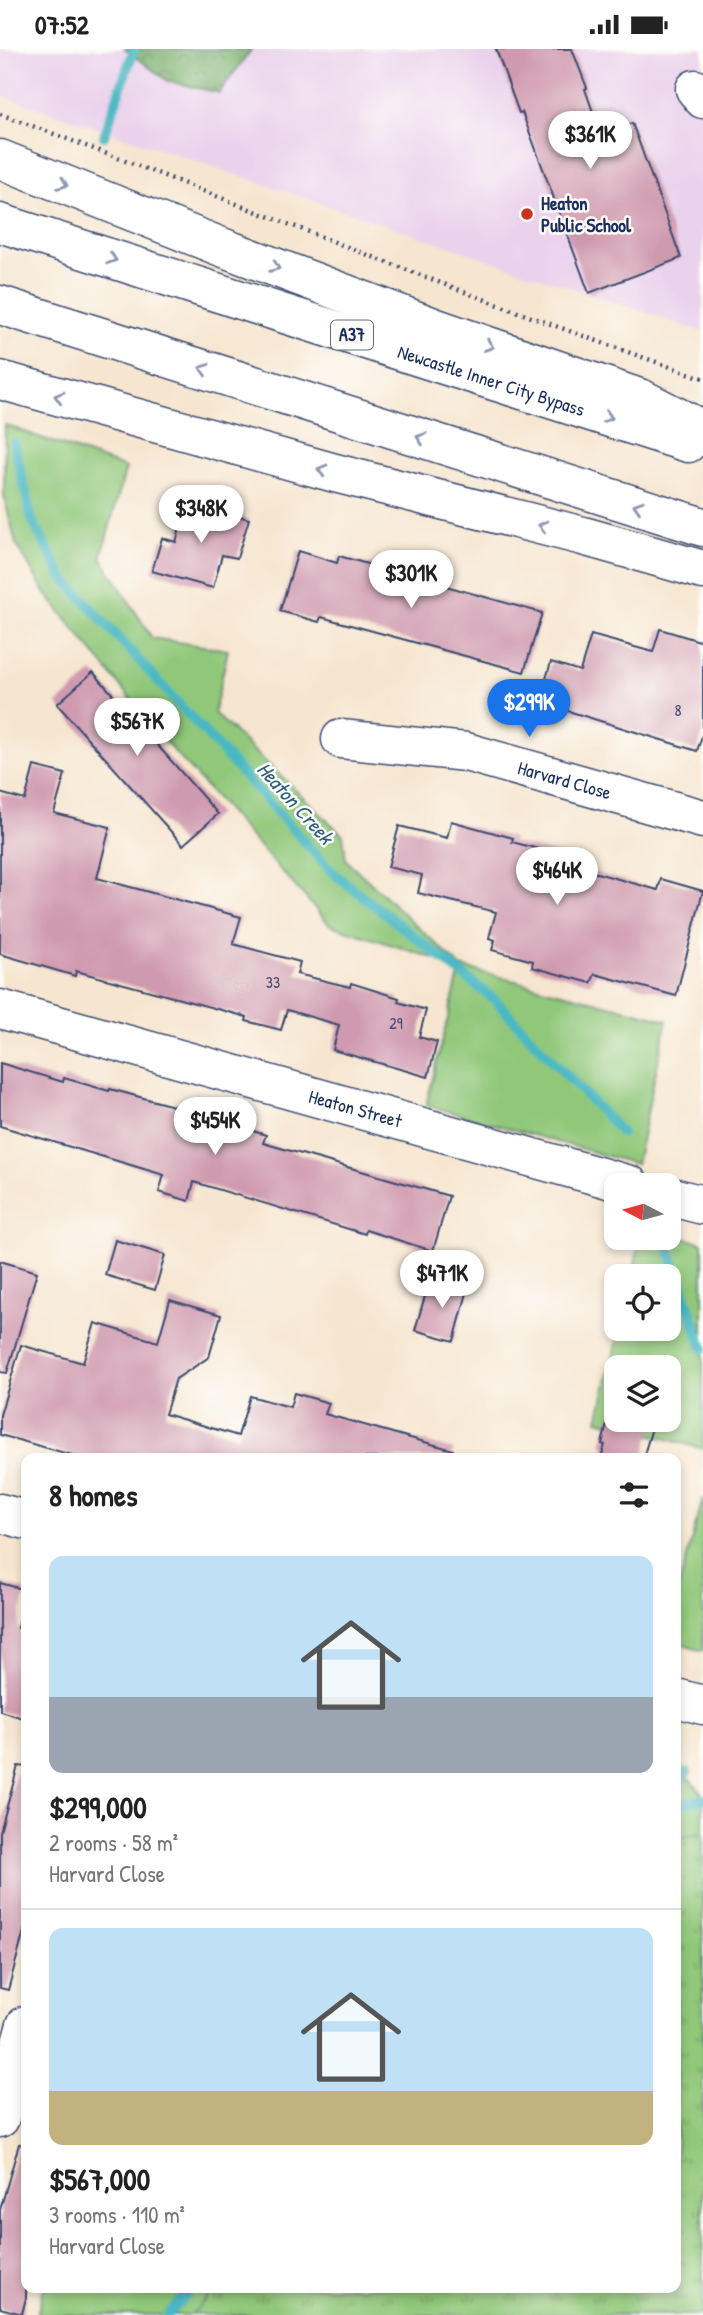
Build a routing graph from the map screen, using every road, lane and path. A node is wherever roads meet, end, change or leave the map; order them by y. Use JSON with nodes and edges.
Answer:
{"nodes":[{"id":1,"x":0,"y":114,"type":"edge"},
{"id":2,"x":0,"y":159,"type":"edge"},
{"id":3,"x":0,"y":223,"type":"edge"},
{"id":4,"x":0,"y":305,"type":"edge"},
{"id":5,"x":703,"y":378,"type":"edge"},
{"id":6,"x":0,"y":380,"type":"edge"},
{"id":7,"x":703,"y":430,"type":"edge"},
{"id":8,"x":703,"y":448,"type":"edge"},
{"id":9,"x":703,"y":527,"type":"edge"},
{"id":10,"x":703,"y":570,"type":"edge"},
{"id":11,"x":341,"y":739,"type":"dead end"},
{"id":12,"x":703,"y":819,"type":"edge"},
{"id":13,"x":0,"y":1009,"type":"edge"},
{"id":14,"x":604,"y":1178,"type":"edge"},
{"id":15,"x":681,"y":1199,"type":"edge"},
{"id":16,"x":703,"y":1205,"type":"edge"},
{"id":17,"x":0,"y":1513,"type":"edge"},
{"id":18,"x":21,"y":1519,"type":"edge"},
{"id":19,"x":681,"y":1699,"type":"edge"},
{"id":20,"x":703,"y":1705,"type":"edge"},
{"id":21,"x":21,"y":2043,"type":"edge"},
{"id":22,"x":0,"y":2117,"type":"edge"}],
"edges":[{"from":1,"to":5,"type":"path"},
{"from":2,"to":7,"type":"main road","one_way":true},
{"from":3,"to":8,"type":"main road","name":"Newcastle Inner City Bypass","number":"A37","one_way":true},
{"from":9,"to":4,"type":"main road","one_way":true},
{"from":10,"to":6,"type":"main road","one_way":true},
{"from":11,"to":12,"type":"main road","name":"Harvard Close"},
{"from":13,"to":14,"type":"main road","name":"Heaton Street"},
{"from":15,"to":16,"type":"main road"},
{"from":17,"to":18,"type":"main road"},
{"from":19,"to":20,"type":"main road"},
{"from":21,"to":22,"type":"main road"}]}
